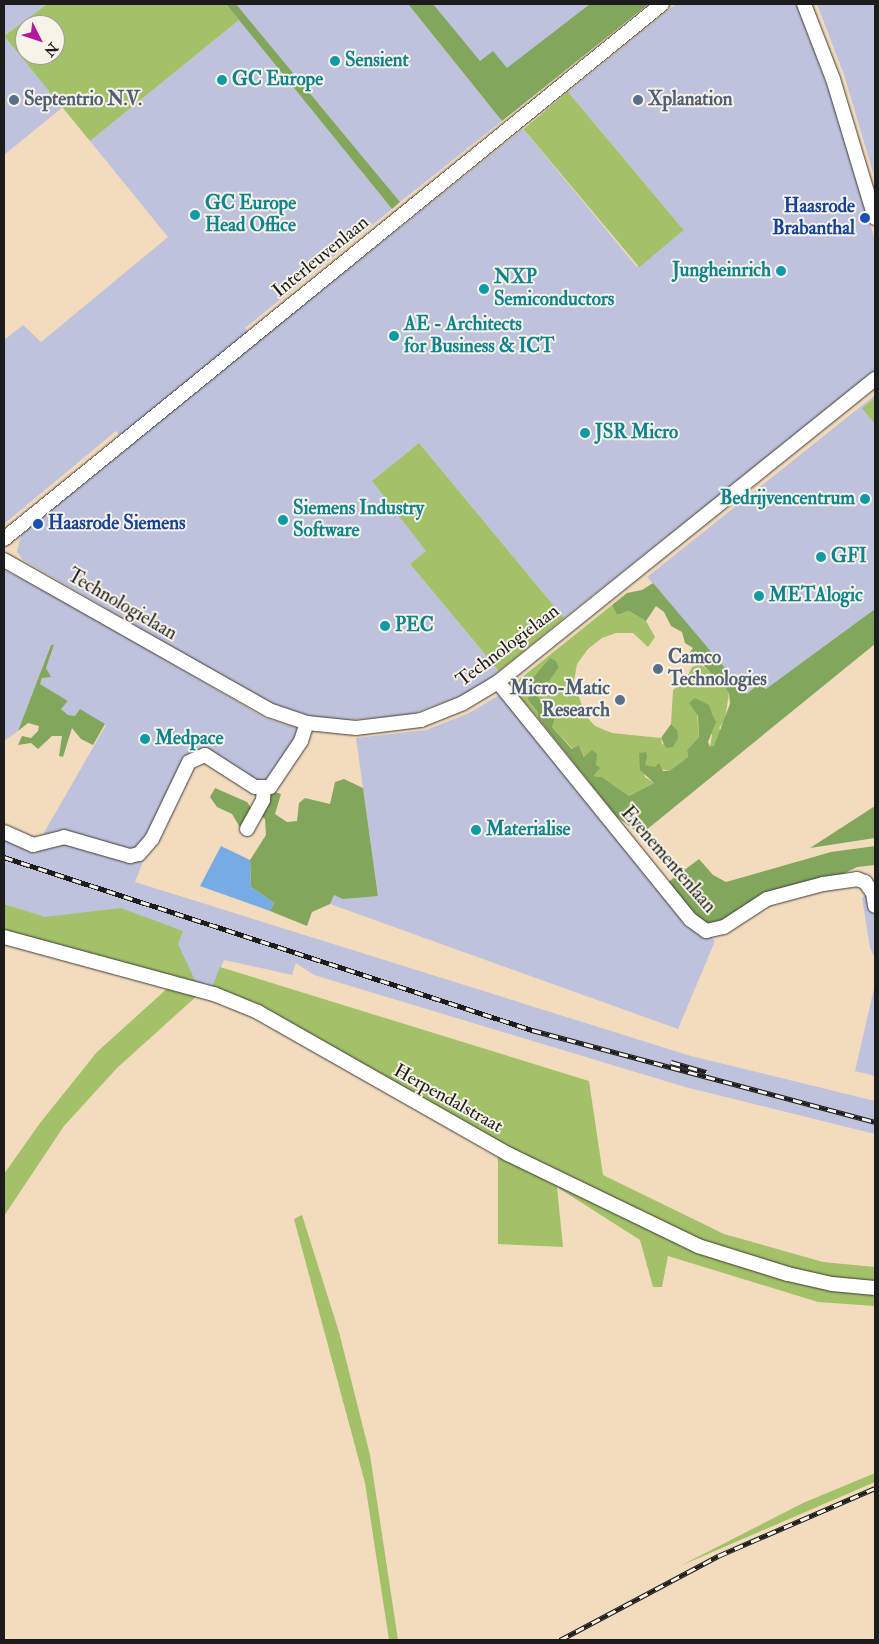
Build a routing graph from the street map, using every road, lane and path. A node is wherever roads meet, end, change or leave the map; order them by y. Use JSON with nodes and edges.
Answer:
{"nodes":[{"id":1,"x":662,"y":4,"type":"edge"},
{"id":2,"x":804,"y":4,"type":"edge"},
{"id":3,"x":875,"y":218,"type":"edge"},
{"id":4,"x":875,"y":379,"type":"edge"},
{"id":5,"x":4,"y":539,"type":"edge"},
{"id":6,"x":4,"y":560,"type":"edge"},
{"id":7,"x":498,"y":682,"type":"junction"},
{"id":8,"x":307,"y":723,"type":"junction"},
{"id":9,"x":264,"y":789,"type":"junction"},
{"id":10,"x":247,"y":829,"type":"dead end"},
{"id":11,"x":4,"y":832,"type":"edge"},
{"id":12,"x":875,"y":906,"type":"edge"},
{"id":13,"x":4,"y":937,"type":"edge"},
{"id":14,"x":875,"y":1288,"type":"edge"}],
"edges":[{"from":1,"to":5,"type":"street","name":"Interleuvenlaan"},
{"from":2,"to":3,"type":"street"},
{"from":4,"to":7,"type":"street","name":"Technologielaan"},
{"from":6,"to":8,"type":"street","name":"Technologielaan"},
{"from":7,"to":8,"type":"street","name":"Technologielaan"},
{"from":7,"to":12,"type":"street","name":"Evenementenlaan"},
{"from":8,"to":9,"type":"street"},
{"from":9,"to":10,"type":"street"},
{"from":9,"to":11,"type":"street"},
{"from":13,"to":14,"type":"street","name":"Herpendalstraat"}]}
